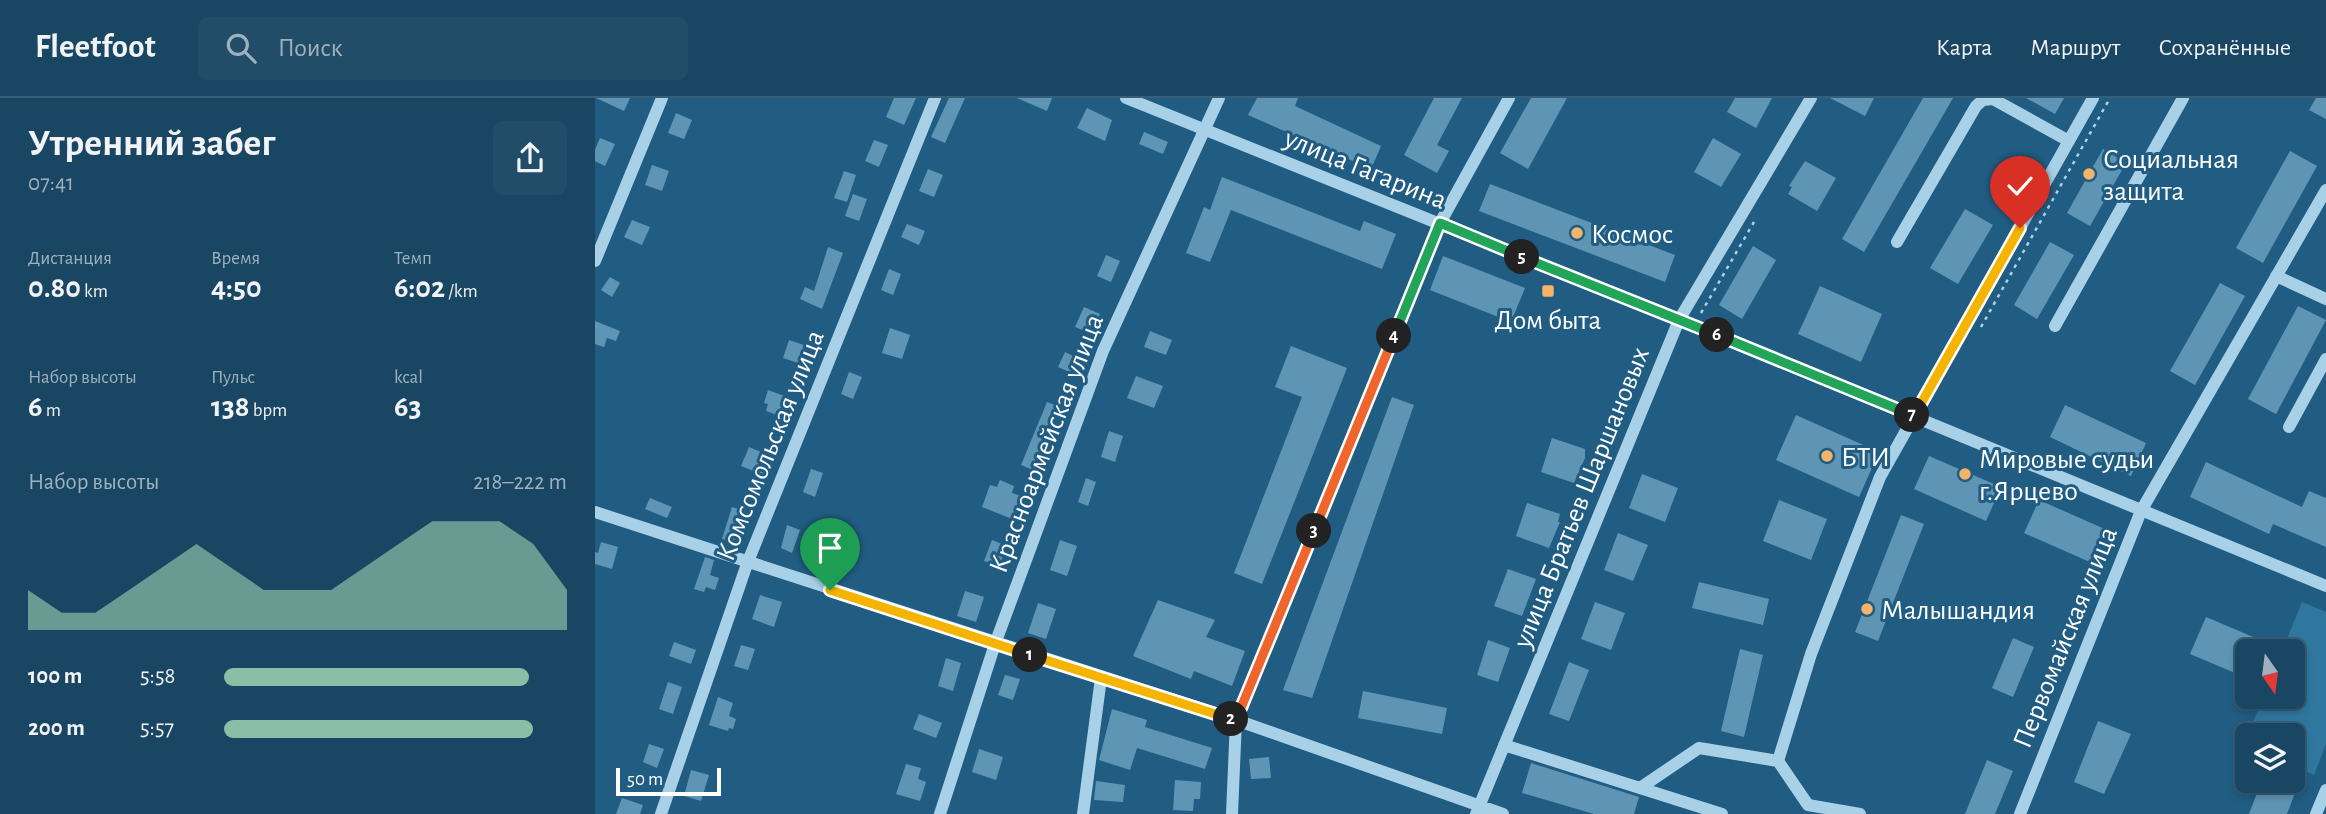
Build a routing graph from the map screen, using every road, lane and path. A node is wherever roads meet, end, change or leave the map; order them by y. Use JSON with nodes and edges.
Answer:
{"nodes":[{"id":1,"x":662,"y":98,"type":"edge"},
{"id":2,"x":935,"y":98,"type":"edge"},
{"id":3,"x":1126,"y":98,"type":"edge"},
{"id":4,"x":1219,"y":98,"type":"edge"},
{"id":5,"x":1509,"y":98,"type":"edge"},
{"id":6,"x":1811,"y":98,"type":"edge"},
{"id":7,"x":2093,"y":98,"type":"edge"},
{"id":8,"x":2110,"y":98,"type":"edge"},
{"id":9,"x":2183,"y":98,"type":"edge"},
{"id":10,"x":1202,"y":130,"type":"junction"},
{"id":11,"x":2069,"y":141,"type":"junction"},
{"id":12,"x":2326,"y":190,"type":"edge"},
{"id":13,"x":1440,"y":223,"type":"junction"},
{"id":14,"x":1898,"y":242,"type":"dead end"},
{"id":15,"x":595,"y":261,"type":"edge"},
{"id":16,"x":2276,"y":276,"type":"junction"},
{"id":17,"x":2326,"y":299,"type":"edge"},
{"id":18,"x":1679,"y":320,"type":"junction"},
{"id":19,"x":2055,"y":326,"type":"dead end"},
{"id":20,"x":1977,"y":335,"type":"dead end"},
{"id":21,"x":2326,"y":359,"type":"edge"},
{"id":22,"x":1914,"y":416,"type":"junction"},
{"id":23,"x":2290,"y":427,"type":"dead end"},
{"id":24,"x":2141,"y":511,"type":"junction"},
{"id":25,"x":595,"y":512,"type":"edge"},
{"id":26,"x":747,"y":564,"type":"junction"},
{"id":27,"x":2326,"y":586,"type":"edge"},
{"id":28,"x":995,"y":643,"type":"junction"},
{"id":29,"x":1101,"y":678,"type":"junction"},
{"id":30,"x":1236,"y":720,"type":"junction"},
{"id":31,"x":1504,"y":745,"type":"junction"},
{"id":32,"x":1778,"y":761,"type":"junction"},
{"id":33,"x":1640,"y":788,"type":"junction"},
{"id":34,"x":2326,"y":790,"type":"edge"},
{"id":35,"x":1477,"y":810,"type":"edge"},
{"id":36,"x":661,"y":814,"type":"edge"},
{"id":37,"x":940,"y":814,"type":"edge"},
{"id":38,"x":1083,"y":814,"type":"edge"},
{"id":39,"x":1232,"y":814,"type":"edge"},
{"id":40,"x":1503,"y":814,"type":"edge"},
{"id":41,"x":1722,"y":814,"type":"edge"},
{"id":42,"x":1860,"y":814,"type":"edge"},
{"id":43,"x":2020,"y":814,"type":"edge"},
{"id":44,"x":2316,"y":814,"type":"edge"}],
"edges":[{"from":1,"to":15,"type":"street"},
{"from":2,"to":26,"type":"street","name":"Комсомольская улица"},
{"from":3,"to":10,"type":"street","name":"улица Гагарина"},
{"from":4,"to":10,"type":"street","name":"Красноармейская улица"},
{"from":5,"to":13,"type":"street"},
{"from":6,"to":18,"type":"street","name":"улица Братьев Шаршановых"},
{"from":7,"to":11,"type":"street"},
{"from":8,"to":20,"type":"path"},
{"from":9,"to":19,"type":"street"},
{"from":10,"to":13,"type":"street","name":"улица Гагарина"},
{"from":10,"to":28,"type":"street","name":"Красноармейская улица"},
{"from":11,"to":14,"type":"street"},
{"from":11,"to":22,"type":"street"},
{"from":12,"to":16,"type":"street","name":"Первомайская улица"},
{"from":13,"to":18,"type":"street","name":"улица Гагарина"},
{"from":13,"to":30,"type":"street"},
{"from":16,"to":17,"type":"street"},
{"from":16,"to":24,"type":"street","name":"Первомайская улица"},
{"from":18,"to":22,"type":"street","name":"улица Гагарина"},
{"from":18,"to":31,"type":"street","name":"улица Братьев Шаршановых"},
{"from":21,"to":23,"type":"street"},
{"from":22,"to":24,"type":"street","name":"улица Гагарина"},
{"from":22,"to":32,"type":"street"},
{"from":24,"to":27,"type":"street","name":"улица Гагарина"},
{"from":24,"to":43,"type":"street","name":"Первомайская улица"},
{"from":25,"to":26,"type":"street"},
{"from":26,"to":28,"type":"street"},
{"from":26,"to":36,"type":"street","name":"Комсомольская улица"},
{"from":28,"to":29,"type":"street"},
{"from":28,"to":37,"type":"street","name":"Красноармейская улица"},
{"from":29,"to":30,"type":"street"},
{"from":29,"to":38,"type":"street"},
{"from":30,"to":35,"type":"street"},
{"from":30,"to":39,"type":"street"},
{"from":31,"to":33,"type":"street"},
{"from":31,"to":35,"type":"street","name":"улица Братьев Шаршановых"},
{"from":32,"to":33,"type":"street"},
{"from":32,"to":42,"type":"street"},
{"from":33,"to":41,"type":"street"},
{"from":34,"to":44,"type":"street"},
{"from":35,"to":40,"type":"street"}]}
